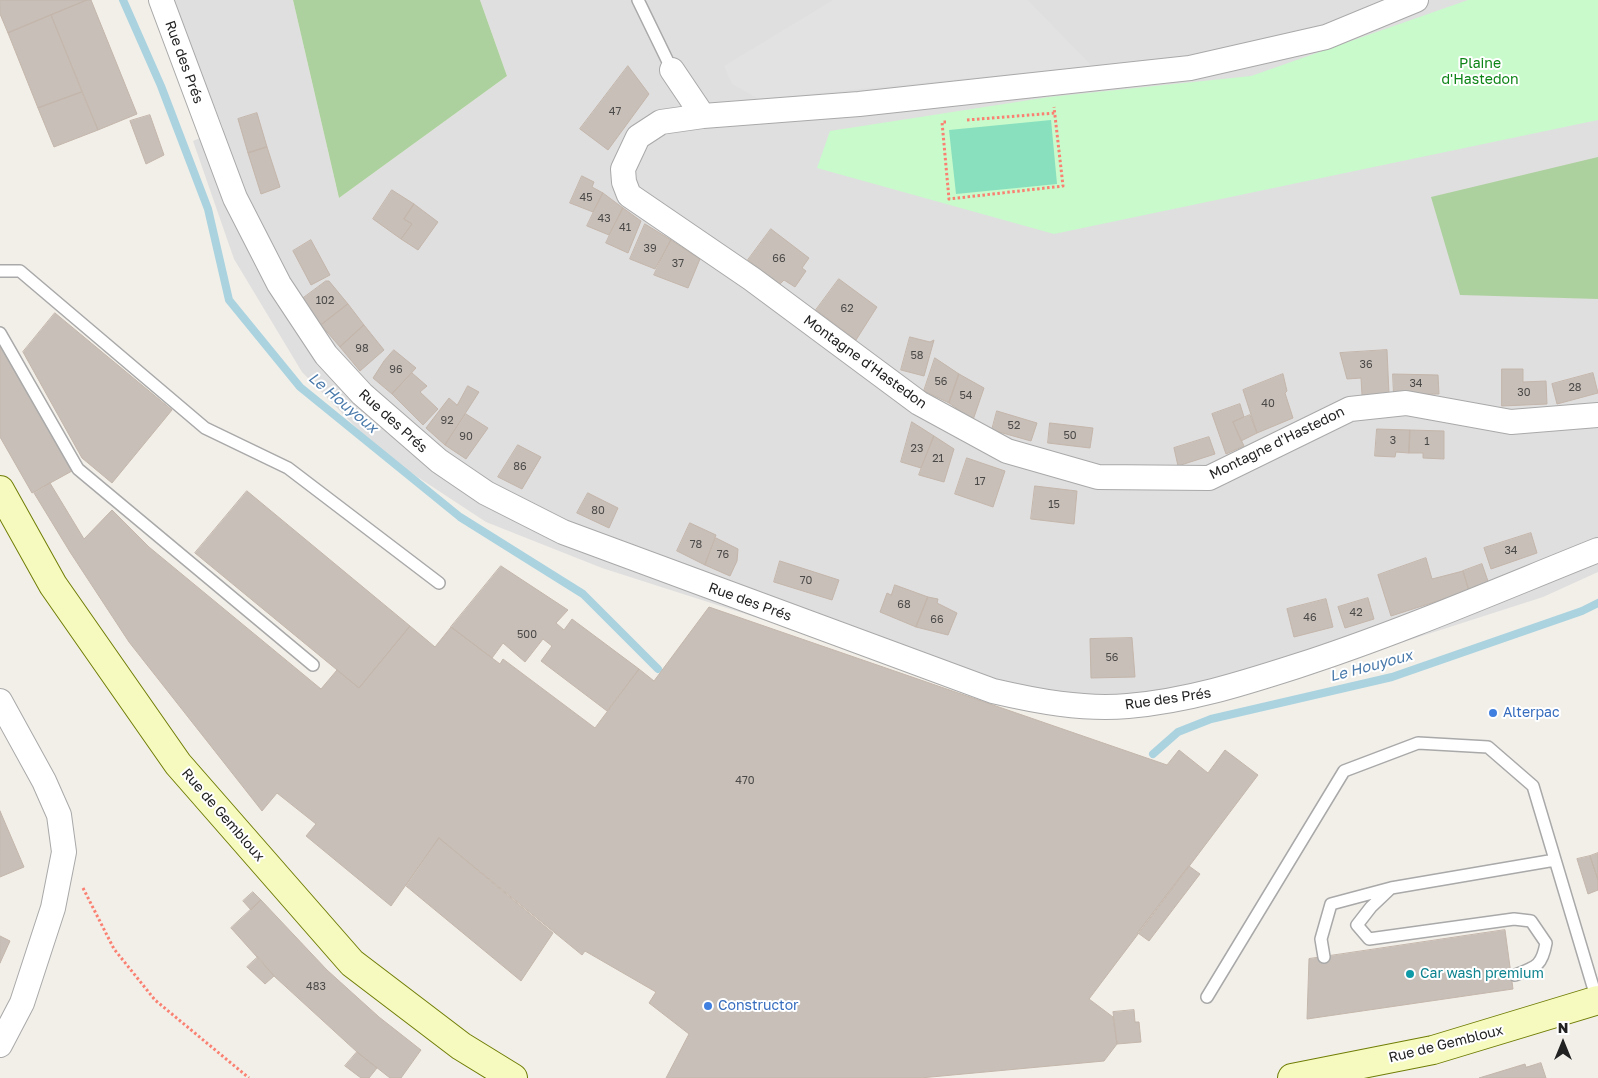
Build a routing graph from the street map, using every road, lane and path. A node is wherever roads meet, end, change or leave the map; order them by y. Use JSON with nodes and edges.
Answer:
{"nodes":[{"id":1,"x":161,"y":0,"type":"edge"},
{"id":2,"x":638,"y":0,"type":"edge"},
{"id":3,"x":1416,"y":0,"type":"edge"},
{"id":4,"x":672,"y":70,"type":"joint"},
{"id":5,"x":1052,"y":84,"type":"junction"},
{"id":6,"x":1055,"y":113,"type":"junction"},
{"id":7,"x":703,"y":116,"type":"junction"},
{"id":8,"x":961,"y":121,"type":"dead end"},
{"id":9,"x":951,"y":122,"type":"dead end"},
{"id":10,"x":0,"y":271,"type":"edge"},
{"id":11,"x":0,"y":333,"type":"edge"},
{"id":12,"x":1598,"y":415,"type":"edge"},
{"id":13,"x":0,"y":490,"type":"edge"},
{"id":14,"x":1598,"y":550,"type":"edge"},
{"id":15,"x":440,"y":583,"type":"dead end"},
{"id":16,"x":313,"y":665,"type":"dead end"},
{"id":17,"x":0,"y":701,"type":"edge"},
{"id":18,"x":64,"y":852,"type":"junction"},
{"id":19,"x":1555,"y":860,"type":"junction"},
{"id":20,"x":1391,"y":888,"type":"junction"},
{"id":21,"x":1324,"y":957,"type":"dead end"},
{"id":22,"x":1515,"y":976,"type":"dead end"},
{"id":23,"x":1207,"y":997,"type":"dead end"},
{"id":24,"x":1598,"y":1000,"type":"edge"},
{"id":25,"x":0,"y":1045,"type":"edge"},
{"id":26,"x":249,"y":1078,"type":"edge"},
{"id":27,"x":513,"y":1078,"type":"edge"},
{"id":28,"x":1292,"y":1078,"type":"edge"}],
"edges":[{"from":1,"to":14,"type":"street","name":"Rue des Prés"},
{"from":2,"to":4,"type":"lane"},
{"from":3,"to":5,"type":"street","name":"Montagne d'Hastedon"},
{"from":4,"to":7,"type":"street"},
{"from":5,"to":6,"type":"path"},
{"from":5,"to":7,"type":"street","name":"Montagne d'Hastedon"},
{"from":6,"to":8,"type":"path"},
{"from":6,"to":9,"type":"path"},
{"from":7,"to":12,"type":"street","name":"Montagne d'Hastedon"},
{"from":10,"to":15,"type":"lane"},
{"from":11,"to":16,"type":"lane"},
{"from":13,"to":27,"type":"main road","name":"Rue de Gembloux"},
{"from":17,"to":18,"type":"street"},
{"from":18,"to":25,"type":"street"},
{"from":18,"to":26,"type":"path"},
{"from":19,"to":20,"type":"lane"},
{"from":19,"to":23,"type":"lane"},
{"from":19,"to":24,"type":"lane"},
{"from":20,"to":21,"type":"lane"},
{"from":20,"to":22,"type":"lane"},
{"from":24,"to":28,"type":"main road","name":"Rue de Gembloux"}]}
